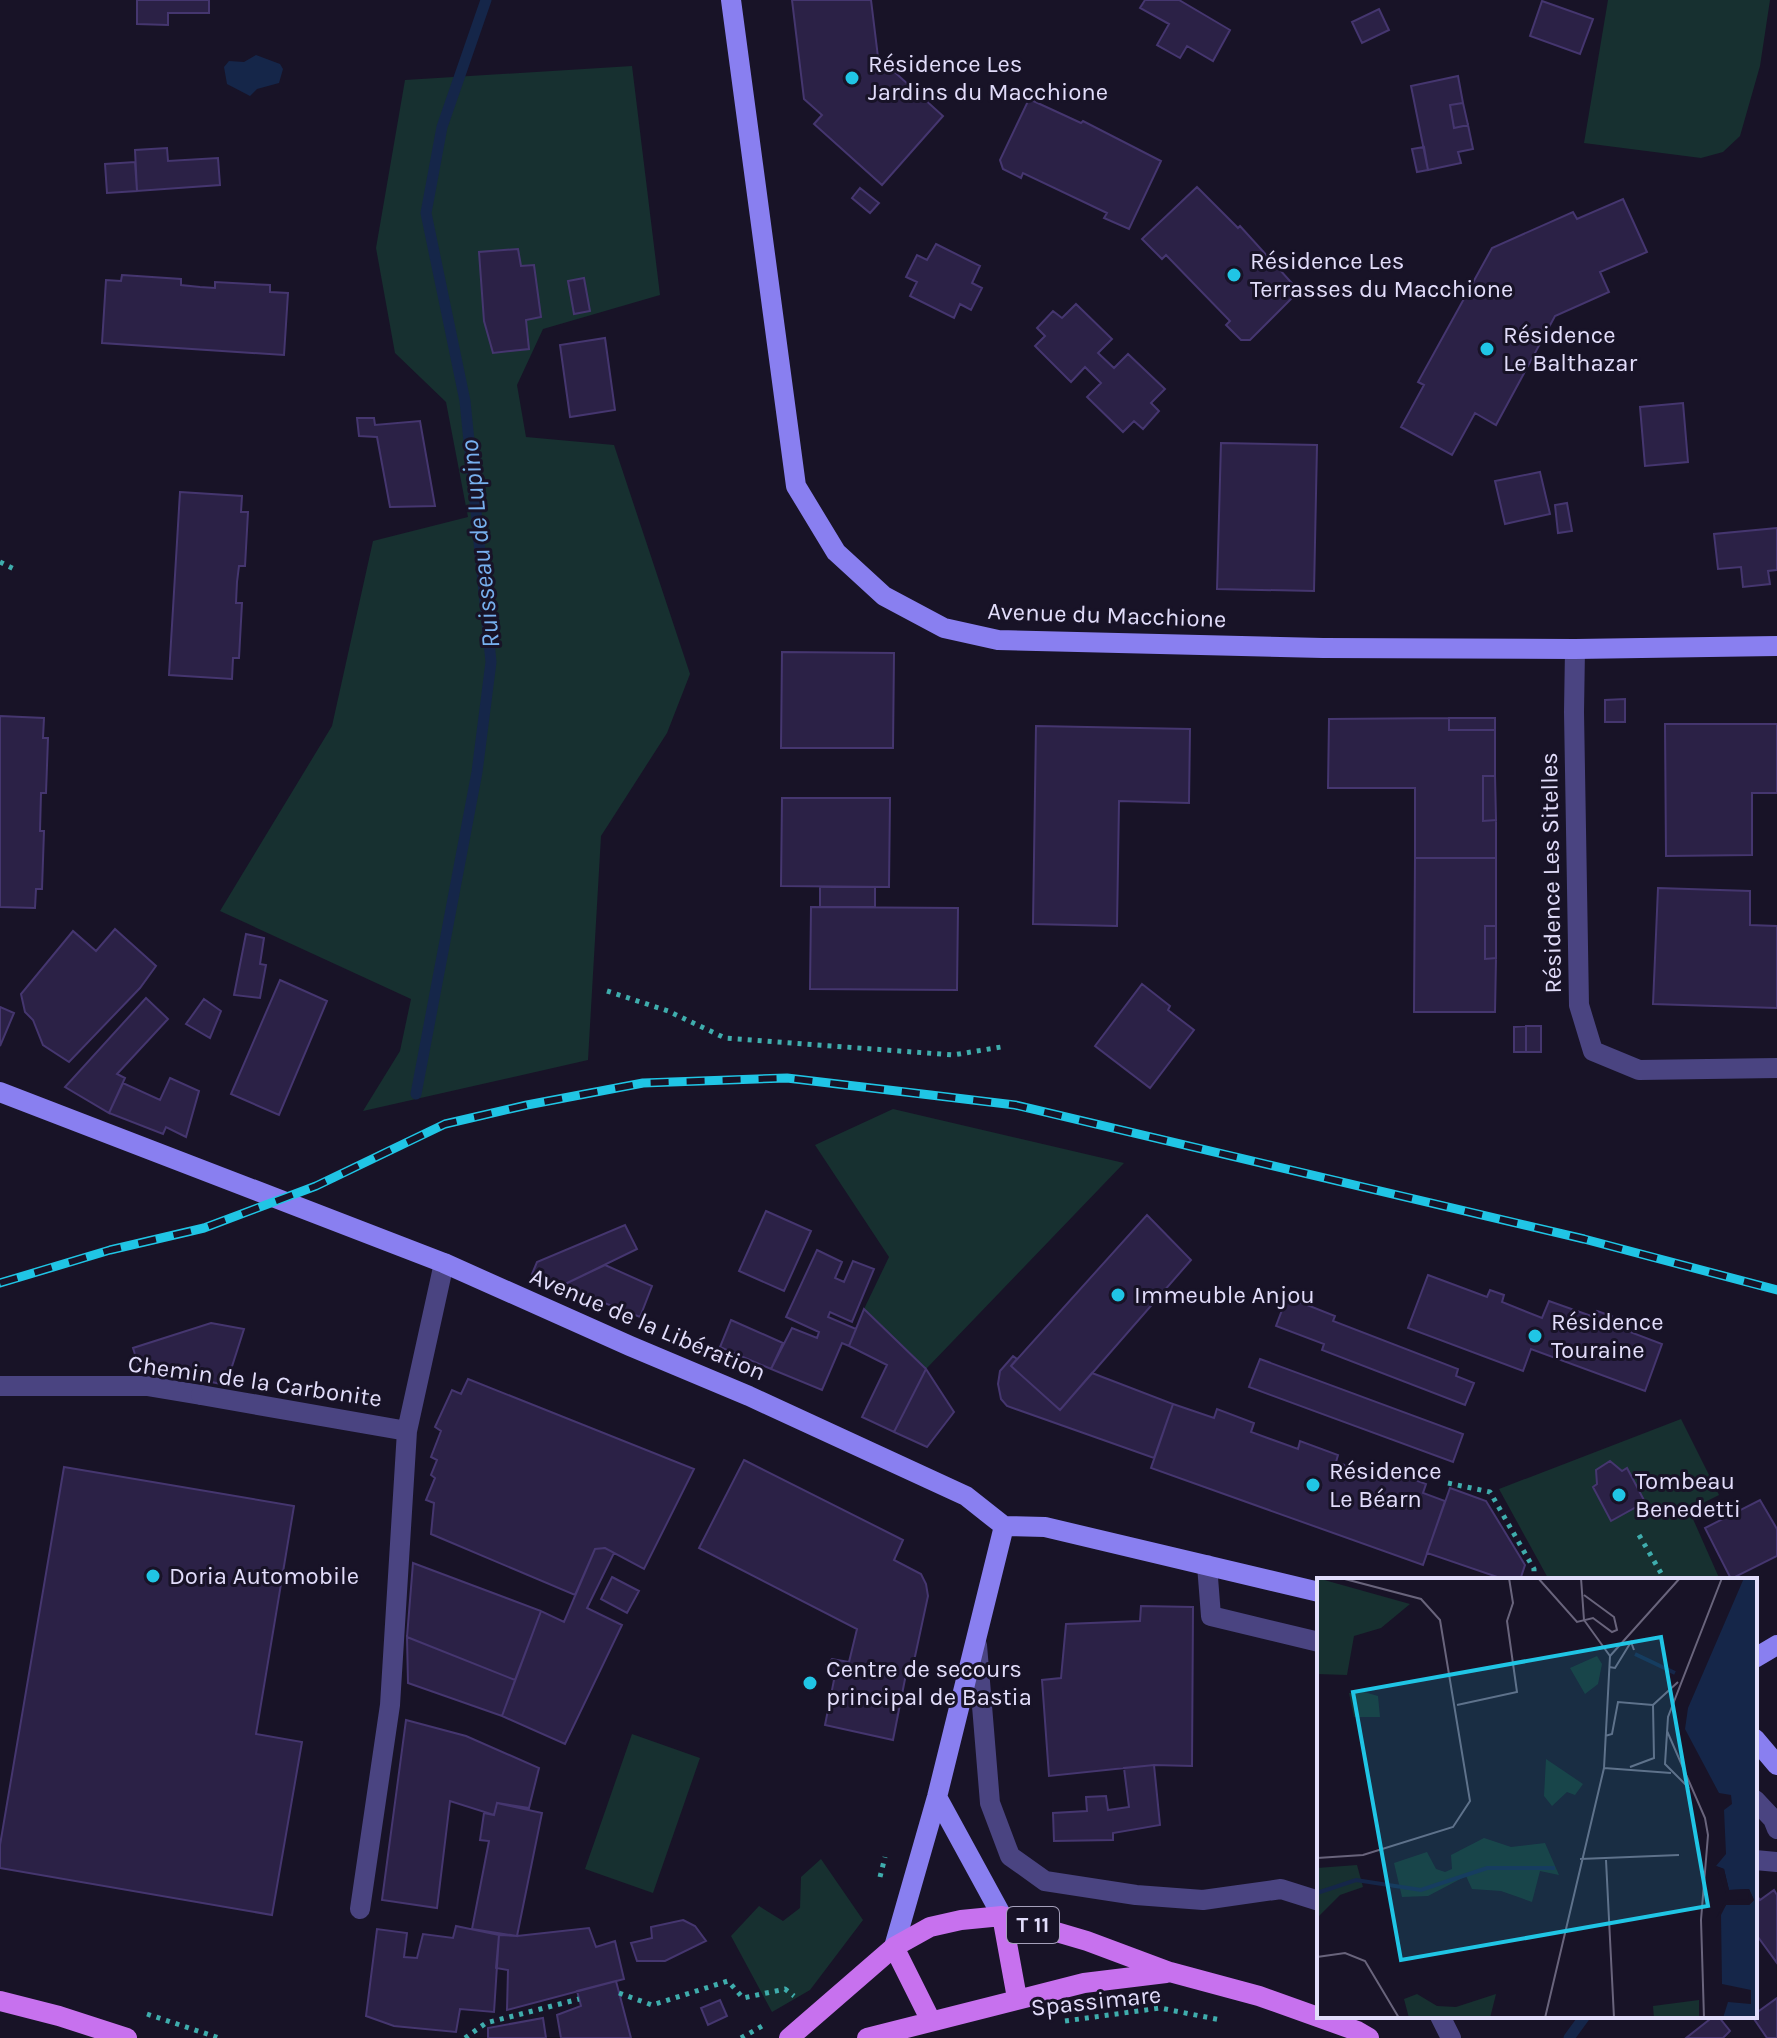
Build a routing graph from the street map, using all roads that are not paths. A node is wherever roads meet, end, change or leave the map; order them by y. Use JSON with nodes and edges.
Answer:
{"nodes":[{"id":1,"x":731,"y":0,"type":"edge"},
{"id":2,"x":1777,"y":646,"type":"edge"},
{"id":3,"x":1575,"y":649,"type":"junction"},
{"id":4,"x":1777,"y":1068,"type":"edge"},
{"id":5,"x":0,"y":1092,"type":"edge"},
{"id":6,"x":444,"y":1263,"type":"junction"},
{"id":7,"x":0,"y":1386,"type":"edge"},
{"id":8,"x":407,"y":1431,"type":"junction"},
{"id":9,"x":1004,"y":1526,"type":"junction"},
{"id":10,"x":1207,"y":1565,"type":"junction"},
{"id":11,"x":1317,"y":1592,"type":"edge"},
{"id":12,"x":976,"y":1633,"type":"junction"},
{"id":13,"x":1317,"y":1642,"type":"edge"},
{"id":14,"x":1777,"y":1645,"type":"edge"},
{"id":15,"x":1757,"y":1657,"type":"edge"},
{"id":16,"x":1757,"y":1741,"type":"edge"},
{"id":17,"x":1777,"y":1765,"type":"edge"},
{"id":18,"x":937,"y":1797,"type":"junction"},
{"id":19,"x":1757,"y":1802,"type":"edge"},
{"id":20,"x":1777,"y":1829,"type":"edge"},
{"id":21,"x":1757,"y":1860,"type":"edge"},
{"id":22,"x":1777,"y":1862,"type":"edge"},
{"id":23,"x":1317,"y":1900,"type":"edge"},
{"id":24,"x":360,"y":1909,"type":"dead end"},
{"id":25,"x":1002,"y":1916,"type":"junction"},
{"id":26,"x":894,"y":1947,"type":"junction"},
{"id":27,"x":1170,"y":1972,"type":"junction"},
{"id":28,"x":1017,"y":1998,"type":"junction"},
{"id":29,"x":0,"y":2001,"type":"edge"},
{"id":30,"x":1317,"y":2017,"type":"edge"},
{"id":31,"x":1321,"y":2018,"type":"edge"},
{"id":32,"x":1441,"y":2018,"type":"edge"},
{"id":33,"x":931,"y":2021,"type":"junction"},
{"id":34,"x":127,"y":2038,"type":"edge"},
{"id":35,"x":789,"y":2038,"type":"edge"},
{"id":36,"x":867,"y":2038,"type":"edge"},
{"id":37,"x":1369,"y":2038,"type":"edge"},
{"id":38,"x":1451,"y":2038,"type":"edge"}],
"edges":[{"from":1,"to":3,"type":"main road","name":"Avenue du Macchione"},
{"from":2,"to":3,"type":"main road","name":"Avenue du Macchione"},
{"from":3,"to":4,"type":"street","name":"Résidence Les Sitelles"},
{"from":5,"to":6,"type":"main road","name":"Avenue de la Libération"},
{"from":6,"to":8,"type":"street"},
{"from":6,"to":9,"type":"main road","name":"Avenue de la Libération"},
{"from":7,"to":8,"type":"street","name":"Chemin de la Carbonite"},
{"from":8,"to":24,"type":"street"},
{"from":9,"to":10,"type":"main road"},
{"from":9,"to":12,"type":"main road"},
{"from":10,"to":11,"type":"main road"},
{"from":10,"to":13,"type":"street"},
{"from":12,"to":18,"type":"main road"},
{"from":12,"to":23,"type":"street"},
{"from":14,"to":15,"type":"main road"},
{"from":16,"to":17,"type":"main road"},
{"from":18,"to":25,"type":"main road"},
{"from":18,"to":26,"type":"main road"},
{"from":19,"to":20,"type":"street"},
{"from":21,"to":22,"type":"street"},
{"from":25,"to":26,"type":"main road","number":"T 11"},
{"from":25,"to":27,"type":"main road","number":"T 11"},
{"from":25,"to":28,"type":"main road"},
{"from":26,"to":33,"type":"main road"},
{"from":26,"to":35,"type":"main road","number":"T 11"},
{"from":27,"to":28,"type":"main road","number":"T 11"},
{"from":27,"to":30,"type":"main road","number":"T 11"},
{"from":28,"to":33,"type":"main road","number":"T 11"},
{"from":29,"to":34,"type":"main road"},
{"from":31,"to":37,"type":"main road","number":"T 11"},
{"from":32,"to":38,"type":"street"},
{"from":33,"to":36,"type":"main road","number":"T 11"}]}
